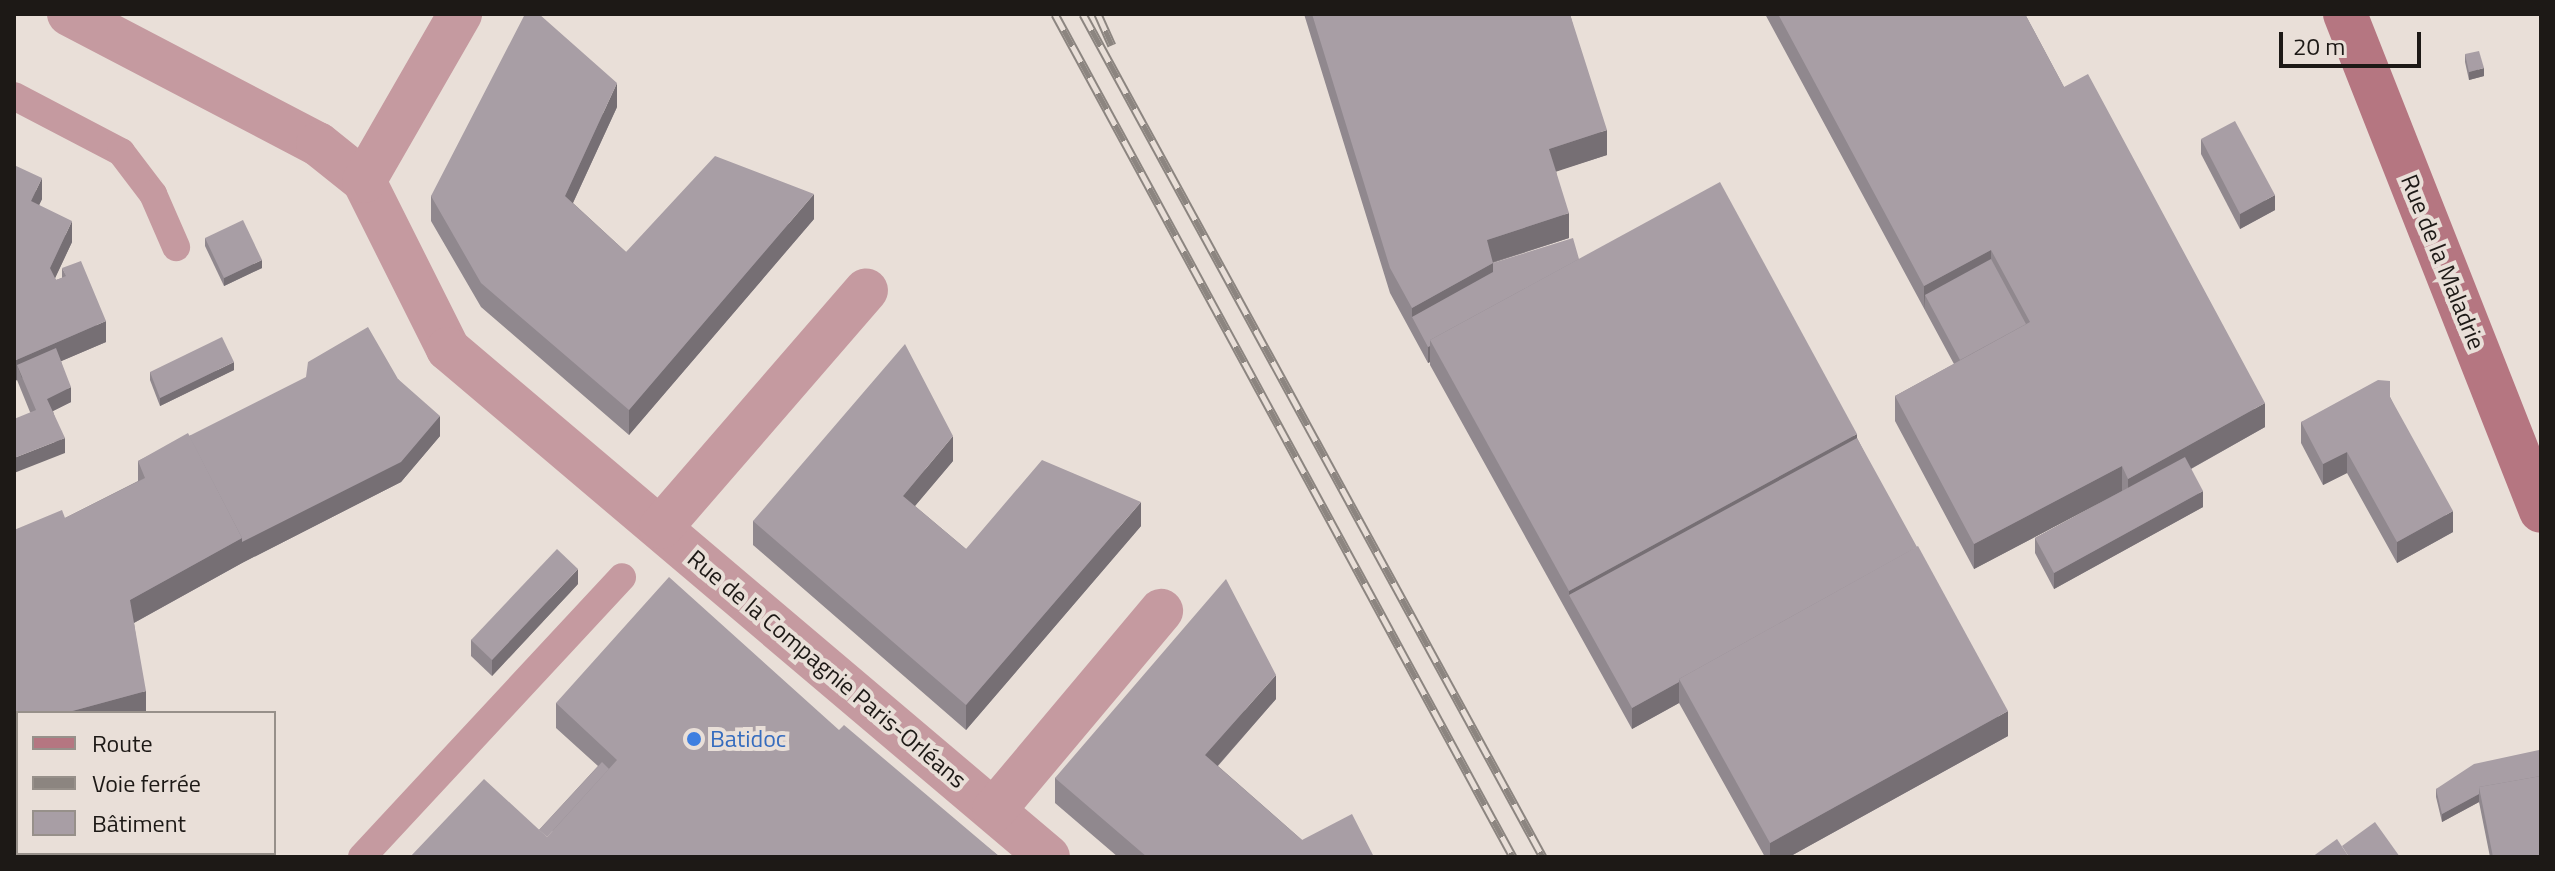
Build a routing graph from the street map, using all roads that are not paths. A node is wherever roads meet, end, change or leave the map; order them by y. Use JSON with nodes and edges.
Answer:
{"nodes":[{"id":1,"x":69,"y":14,"type":"edge"},
{"id":2,"x":460,"y":14,"type":"edge"},
{"id":3,"x":2345,"y":14,"type":"edge"},
{"id":4,"x":14,"y":96,"type":"edge"},
{"id":5,"x":364,"y":181,"type":"junction"},
{"id":6,"x":176,"y":247,"type":"dead end"},
{"id":7,"x":866,"y":290,"type":"dead end"},
{"id":8,"x":2541,"y":511,"type":"edge"},
{"id":9,"x":661,"y":527,"type":"junction"},
{"id":10,"x":622,"y":577,"type":"dead end"},
{"id":11,"x":1161,"y":611,"type":"dead end"},
{"id":12,"x":994,"y":810,"type":"junction"},
{"id":13,"x":362,"y":857,"type":"edge"},
{"id":14,"x":1048,"y":857,"type":"edge"}],
"edges":[{"from":1,"to":5,"type":"street","name":"Rue de la Compagnie Paris-Orléans"},
{"from":2,"to":5,"type":"street"},
{"from":3,"to":8,"type":"street","name":"Rue de la Maladrie"},
{"from":4,"to":6,"type":"lane"},
{"from":5,"to":9,"type":"street","name":"Rue de la Compagnie Paris-Orléans"},
{"from":7,"to":9,"type":"street"},
{"from":9,"to":12,"type":"street","name":"Rue de la Compagnie Paris-Orléans"},
{"from":10,"to":13,"type":"lane"},
{"from":11,"to":12,"type":"street"},
{"from":12,"to":14,"type":"street","name":"Rue de la Compagnie Paris-Orléans"}]}
